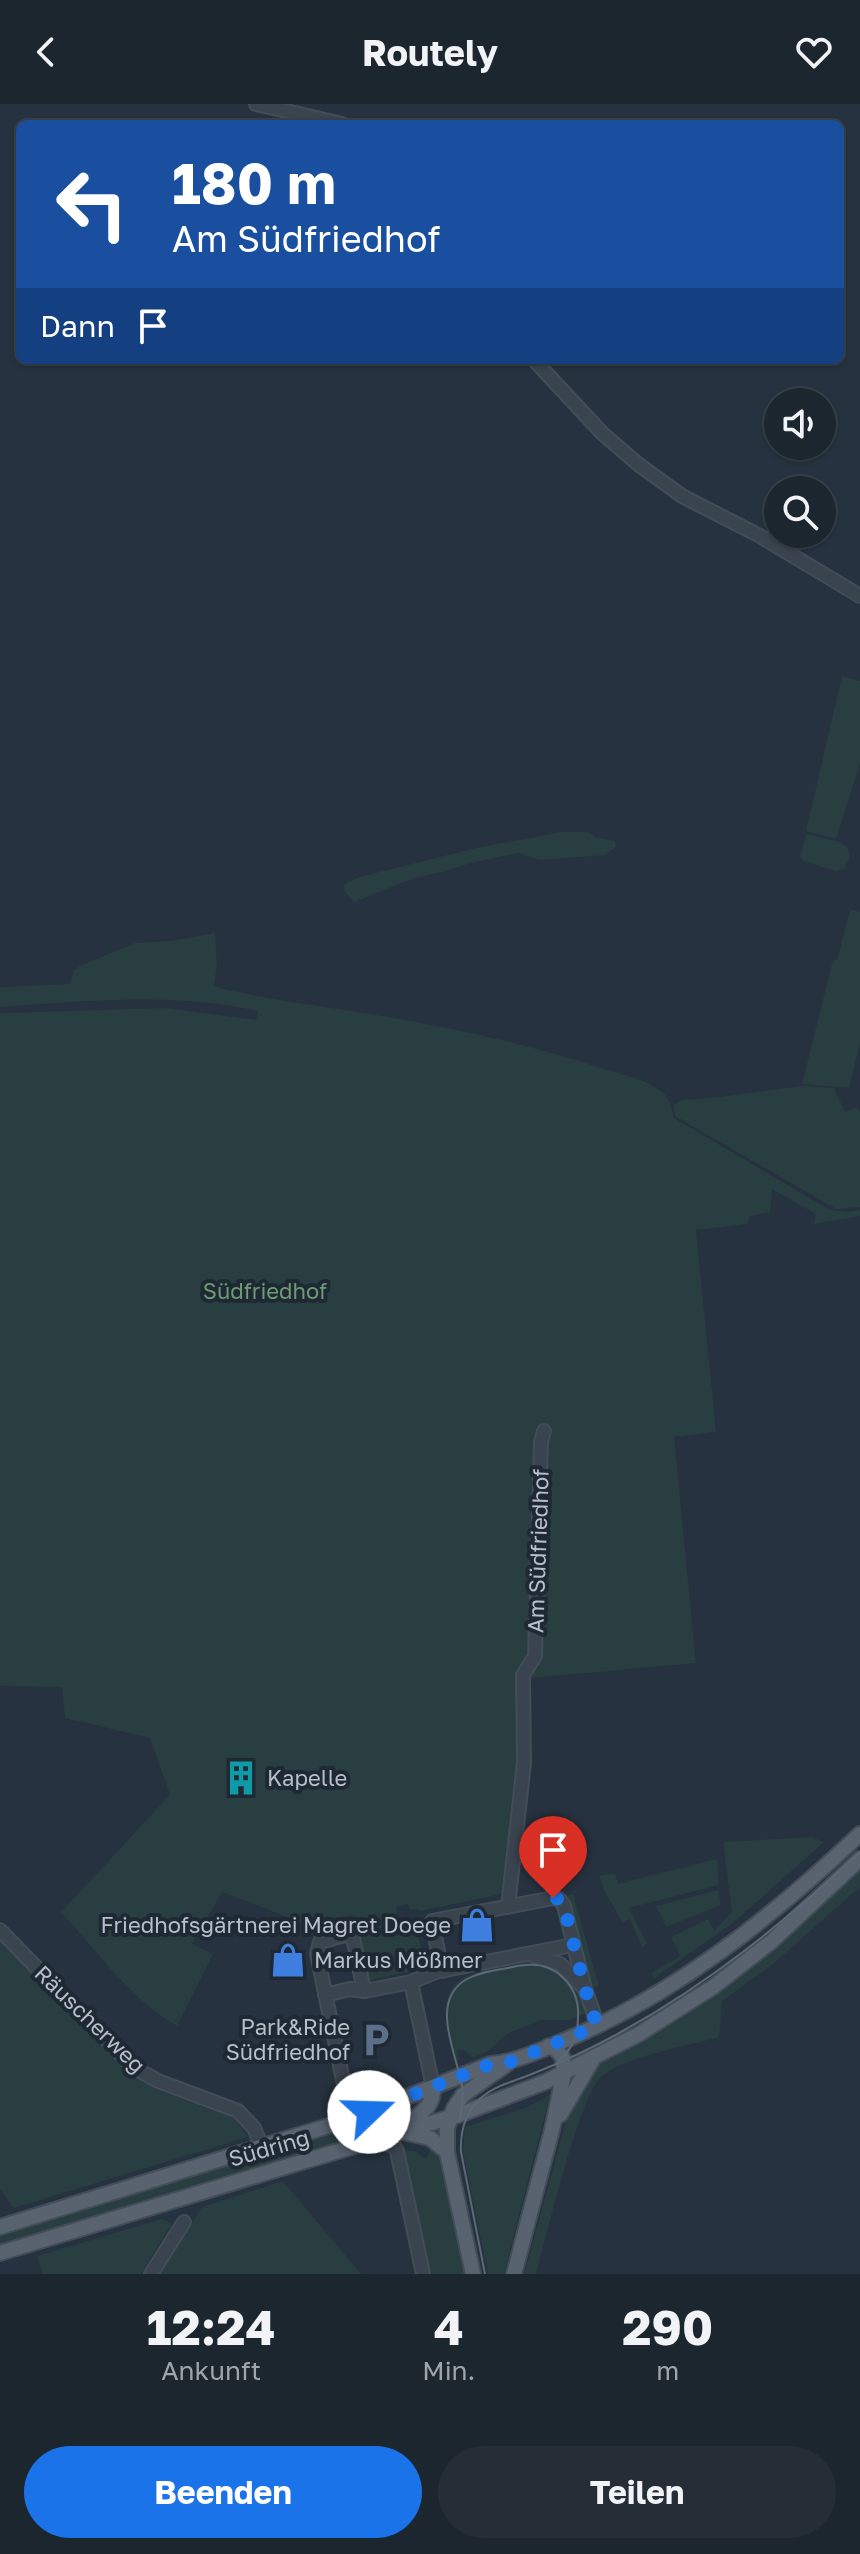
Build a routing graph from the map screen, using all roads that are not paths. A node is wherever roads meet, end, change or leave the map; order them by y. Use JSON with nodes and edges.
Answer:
{"nodes":[{"id":1,"x":256,"y":104,"type":"edge"},
{"id":2,"x":325,"y":120,"type":"edge"},
{"id":3,"x":538,"y":364,"type":"edge"},
{"id":4,"x":860,"y":596,"type":"edge"},
{"id":5,"x":544,"y":1431,"type":"dead end"},
{"id":6,"x":860,"y":1834,"type":"edge"},
{"id":7,"x":860,"y":1859,"type":"edge"},
{"id":8,"x":508,"y":1907,"type":"junction"},
{"id":9,"x":0,"y":1930,"type":"edge"},
{"id":10,"x":573,"y":1945,"type":"junction"},
{"id":11,"x":527,"y":1955,"type":"junction"},
{"id":12,"x":442,"y":1971,"type":"junction"},
{"id":13,"x":411,"y":1982,"type":"junction"},
{"id":14,"x":585,"y":1989,"type":"junction"},
{"id":15,"x":364,"y":1991,"type":"junction"},
{"id":16,"x":325,"y":1995,"type":"junction"},
{"id":17,"x":595,"y":2027,"type":"junction"},
{"id":18,"x":549,"y":2046,"type":"junction"},
{"id":19,"x":597,"y":2056,"type":"junction"},
{"id":20,"x":510,"y":2062,"type":"junction"},
{"id":21,"x":564,"y":2073,"type":"junction"},
{"id":22,"x":433,"y":2087,"type":"junction"},
{"id":23,"x":387,"y":2106,"type":"junction"},
{"id":24,"x":450,"y":2116,"type":"junction"},
{"id":25,"x":351,"y":2119,"type":"junction"},
{"id":26,"x":552,"y":2130,"type":"junction"},
{"id":27,"x":399,"y":2131,"type":"junction"},
{"id":28,"x":373,"y":2140,"type":"junction"},
{"id":29,"x":262,"y":2147,"type":"junction"},
{"id":30,"x":447,"y":2152,"type":"junction"},
{"id":31,"x":184,"y":2222,"type":"dead end"},
{"id":32,"x":0,"y":2227,"type":"edge"},
{"id":33,"x":0,"y":2253,"type":"edge"},
{"id":34,"x":151,"y":2274,"type":"edge"},
{"id":35,"x":423,"y":2274,"type":"edge"},
{"id":36,"x":473,"y":2274,"type":"edge"},
{"id":37,"x":514,"y":2274,"type":"edge"}],
"edges":[{"from":1,"to":2,"type":"street"},
{"from":3,"to":4,"type":"street"},
{"from":5,"to":8,"type":"street","name":"Am Südfriedhof"},
{"from":6,"to":17,"type":"main road","name":"Südring"},
{"from":7,"to":19,"type":"main road","name":"Südring"},
{"from":8,"to":10,"type":"street"},
{"from":8,"to":12,"type":"street"},
{"from":9,"to":29,"type":"street","name":"Räuscherweg"},
{"from":10,"to":11,"type":"street"},
{"from":10,"to":14,"type":"street"},
{"from":11,"to":12,"type":"street"},
{"from":11,"to":14,"type":"street"},
{"from":12,"to":13,"type":"street"},
{"from":13,"to":15,"type":"street"},
{"from":13,"to":22,"type":"street"},
{"from":14,"to":17,"type":"street"},
{"from":15,"to":16,"type":"street"},
{"from":15,"to":16,"type":"street"},
{"from":16,"to":25,"type":"street"},
{"from":17,"to":18,"type":"main road","name":"Südring"},
{"from":18,"to":20,"type":"main road","name":"Südring"},
{"from":18,"to":21,"type":"main road"},
{"from":19,"to":21,"type":"main road","name":"Südring"},
{"from":19,"to":26,"type":"main road"},
{"from":20,"to":22,"type":"main road","name":"Südring"},
{"from":20,"to":24,"type":"main road"},
{"from":21,"to":24,"type":"main road","name":"Südring"},
{"from":21,"to":26,"type":"main road"},
{"from":22,"to":23,"type":"main road","name":"Südring"},
{"from":22,"to":27,"type":"main road"},
{"from":23,"to":25,"type":"main road","name":"Südring"},
{"from":23,"to":28,"type":"main road"},
{"from":24,"to":27,"type":"main road","name":"Südring"},
{"from":24,"to":30,"type":"main road"},
{"from":25,"to":29,"type":"main road","name":"Südring"},
{"from":26,"to":37,"type":"main road"},
{"from":27,"to":28,"type":"main road","name":"Südring"},
{"from":27,"to":30,"type":"main road"},
{"from":28,"to":33,"type":"main road","name":"Südring"},
{"from":28,"to":35,"type":"street"},
{"from":29,"to":32,"type":"main road","name":"Südring"},
{"from":30,"to":36,"type":"main road"},
{"from":31,"to":34,"type":"street"}]}
